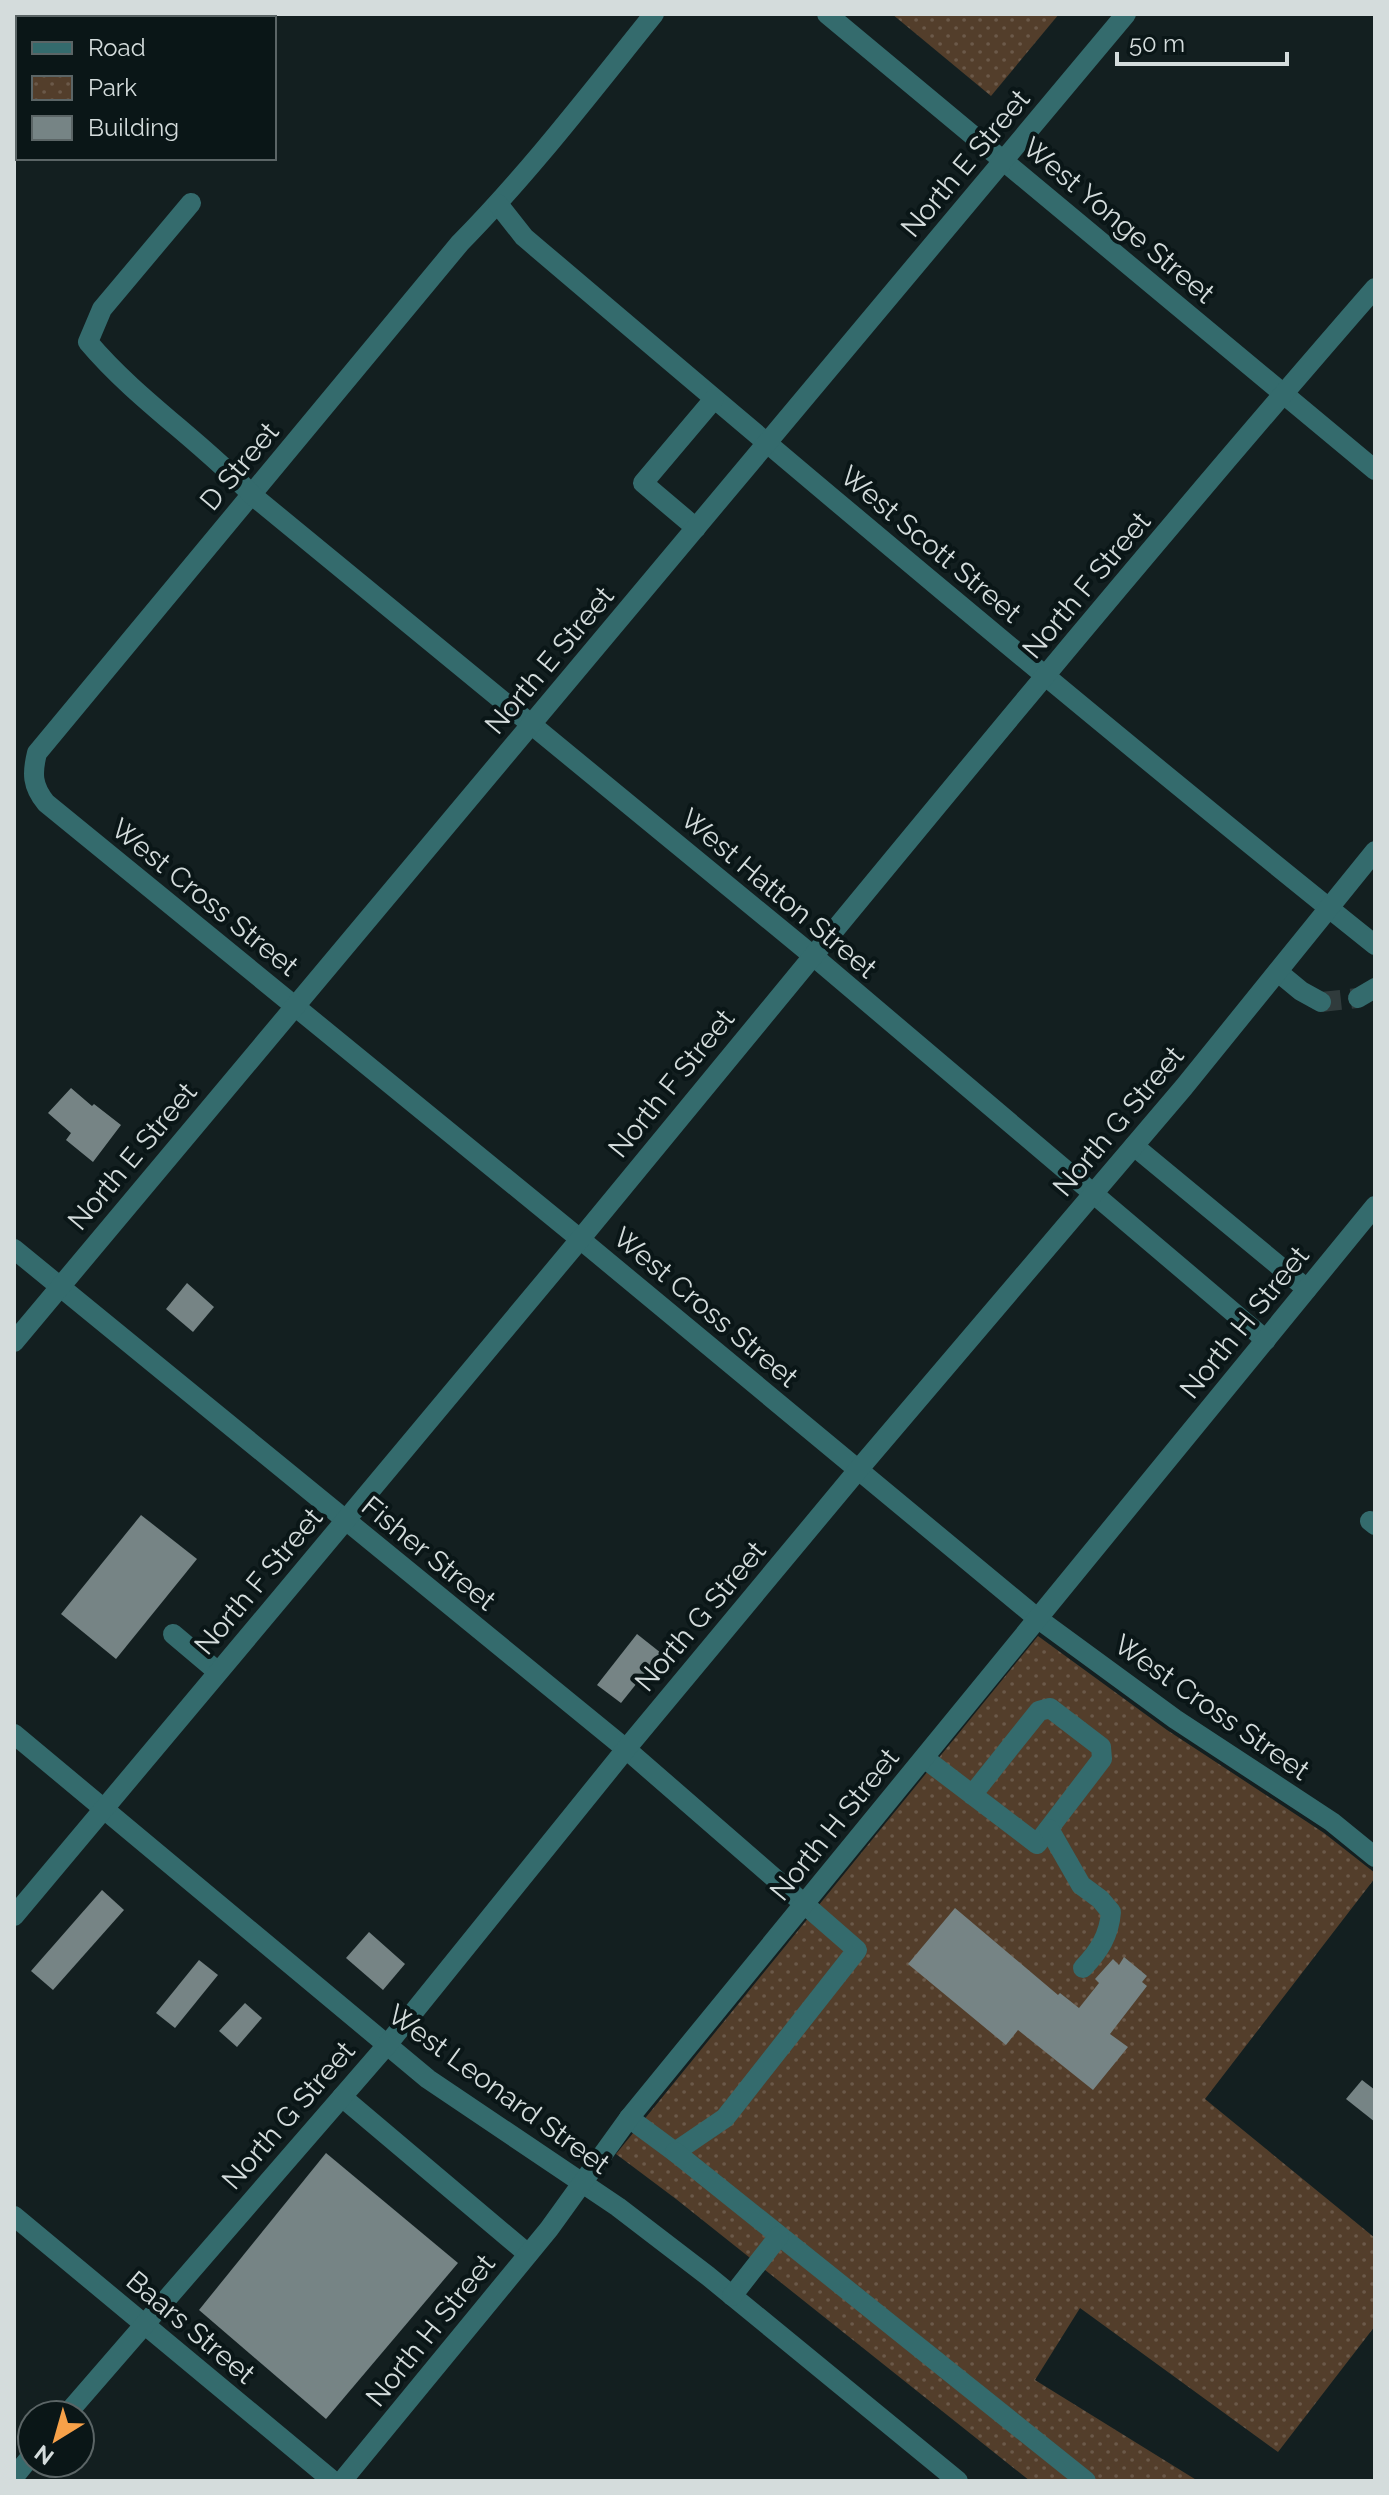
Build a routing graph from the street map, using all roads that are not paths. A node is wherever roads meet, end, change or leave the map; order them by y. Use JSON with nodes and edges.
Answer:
{"nodes":[{"id":1,"x":654,"y":14,"type":"edge"},
{"id":2,"x":827,"y":14,"type":"edge"},
{"id":3,"x":1126,"y":14,"type":"edge"},
{"id":4,"x":1003,"y":161,"type":"junction"},
{"id":5,"x":191,"y":203,"type":"dead end"},
{"id":6,"x":498,"y":204,"type":"junction"},
{"id":7,"x":1375,"y":288,"type":"edge"},
{"id":8,"x":1284,"y":393,"type":"junction"},
{"id":9,"x":714,"y":399,"type":"junction"},
{"id":10,"x":767,"y":443,"type":"junction"},
{"id":11,"x":1375,"y":470,"type":"edge"},
{"id":12,"x":252,"y":495,"type":"junction"},
{"id":13,"x":696,"y":528,"type":"junction"},
{"id":14,"x":1046,"y":676,"type":"junction"},
{"id":15,"x":532,"y":724,"type":"junction"},
{"id":16,"x":33,"y":770,"type":"joint"},
{"id":17,"x":1375,"y":851,"type":"edge"},
{"id":18,"x":1328,"y":907,"type":"junction"},
{"id":19,"x":1375,"y":945,"type":"edge"},
{"id":20,"x":812,"y":955,"type":"junction"},
{"id":21,"x":1278,"y":972,"type":"junction"},
{"id":22,"x":1321,"y":1002,"type":"tunnel mouth"},
{"id":23,"x":294,"y":1007,"type":"junction"},
{"id":24,"x":1134,"y":1146,"type":"junction"},
{"id":25,"x":1092,"y":1194,"type":"junction"},
{"id":26,"x":1375,"y":1206,"type":"edge"},
{"id":27,"x":580,"y":1239,"type":"junction"},
{"id":28,"x":14,"y":1249,"type":"edge"},
{"id":29,"x":59,"y":1287,"type":"junction"},
{"id":30,"x":1307,"y":1289,"type":"junction"},
{"id":31,"x":1266,"y":1340,"type":"junction"},
{"id":32,"x":14,"y":1342,"type":"edge"},
{"id":33,"x":858,"y":1470,"type":"junction"},
{"id":34,"x":345,"y":1520,"type":"junction"},
{"id":35,"x":1037,"y":1618,"type":"junction"},
{"id":36,"x":173,"y":1634,"type":"dead end"},
{"id":37,"x":218,"y":1672,"type":"junction"},
{"id":38,"x":14,"y":1734,"type":"edge"},
{"id":39,"x":626,"y":1749,"type":"junction"},
{"id":40,"x":924,"y":1758,"type":"junction"},
{"id":41,"x":972,"y":1795,"type":"junction"},
{"id":42,"x":103,"y":1809,"type":"junction"},
{"id":43,"x":1049,"y":1829,"type":"junction"},
{"id":44,"x":1375,"y":1857,"type":"edge"},
{"id":45,"x":805,"y":1904,"type":"junction"},
{"id":46,"x":14,"y":1916,"type":"edge"},
{"id":47,"x":1083,"y":1968,"type":"dead end"},
{"id":48,"x":387,"y":2045,"type":"junction"},
{"id":49,"x":342,"y":2097,"type":"junction"},
{"id":50,"x":629,"y":2118,"type":"junction"},
{"id":51,"x":675,"y":2152,"type":"junction"},
{"id":52,"x":581,"y":2183,"type":"junction"},
{"id":53,"x":14,"y":2216,"type":"edge"},
{"id":54,"x":779,"y":2236,"type":"junction"},
{"id":55,"x":528,"y":2254,"type":"junction"},
{"id":56,"x":732,"y":2296,"type":"junction"},
{"id":57,"x":142,"y":2324,"type":"junction"},
{"id":58,"x":79,"y":2399,"type":"edge"},
{"id":59,"x":333,"y":2481,"type":"edge"},
{"id":60,"x":342,"y":2481,"type":"edge"},
{"id":61,"x":958,"y":2481,"type":"edge"},
{"id":62,"x":1086,"y":2481,"type":"edge"}],
"edges":[{"from":1,"to":6,"type":"street","name":"D Street"},
{"from":2,"to":4,"type":"street","name":"West Yonge Street"},
{"from":3,"to":4,"type":"street","name":"North E Street"},
{"from":4,"to":8,"type":"street","name":"West Yonge Street"},
{"from":4,"to":10,"type":"street","name":"North E Street"},
{"from":5,"to":12,"type":"street","name":"West Hatton Street"},
{"from":6,"to":9,"type":"street","name":"West Scott Street"},
{"from":6,"to":12,"type":"street","name":"D Street"},
{"from":7,"to":8,"type":"street","name":"North F Street"},
{"from":8,"to":11,"type":"street","name":"West Yonge Street"},
{"from":8,"to":14,"type":"street","name":"North F Street"},
{"from":9,"to":10,"type":"street","name":"West Scott Street"},
{"from":9,"to":13,"type":"street"},
{"from":10,"to":13,"type":"street","name":"North E Street"},
{"from":10,"to":14,"type":"street","name":"West Scott Street"},
{"from":12,"to":15,"type":"street","name":"West Hatton Street"},
{"from":12,"to":16,"type":"street","name":"D Street"},
{"from":13,"to":15,"type":"street","name":"North E Street"},
{"from":14,"to":18,"type":"street","name":"West Scott Street"},
{"from":14,"to":20,"type":"street","name":"North F Street"},
{"from":15,"to":20,"type":"street","name":"West Hatton Street"},
{"from":15,"to":23,"type":"street","name":"North E Street"},
{"from":16,"to":23,"type":"street","name":"West Cross Street"},
{"from":17,"to":18,"type":"street","name":"North G Street"},
{"from":18,"to":19,"type":"street","name":"West Scott Street"},
{"from":18,"to":21,"type":"street","name":"North G Street"},
{"from":20,"to":25,"type":"street","name":"West Hatton Street"},
{"from":20,"to":27,"type":"street","name":"North F Street"},
{"from":21,"to":22,"type":"street"},
{"from":21,"to":24,"type":"street","name":"North G Street"},
{"from":23,"to":27,"type":"street","name":"West Cross Street"},
{"from":23,"to":29,"type":"street","name":"North E Street"},
{"from":24,"to":25,"type":"street","name":"North G Street"},
{"from":24,"to":30,"type":"street"},
{"from":25,"to":31,"type":"street","name":"West Hatton Street"},
{"from":25,"to":33,"type":"street","name":"North G Street"},
{"from":26,"to":30,"type":"street","name":"North H Street"},
{"from":27,"to":33,"type":"street","name":"West Cross Street"},
{"from":27,"to":34,"type":"street","name":"North F Street"},
{"from":28,"to":29,"type":"street","name":"Fisher Street"},
{"from":29,"to":32,"type":"street","name":"North E Street"},
{"from":29,"to":34,"type":"street","name":"Fisher Street"},
{"from":30,"to":31,"type":"street","name":"North H Street"},
{"from":31,"to":35,"type":"street","name":"North H Street"},
{"from":33,"to":35,"type":"street","name":"West Cross Street"},
{"from":33,"to":39,"type":"street","name":"North G Street"},
{"from":34,"to":37,"type":"street","name":"North F Street"},
{"from":34,"to":39,"type":"street","name":"Fisher Street"},
{"from":35,"to":40,"type":"street","name":"North H Street"},
{"from":35,"to":44,"type":"street","name":"West Cross Street"},
{"from":36,"to":37,"type":"street"},
{"from":37,"to":42,"type":"street","name":"North F Street"},
{"from":38,"to":42,"type":"street","name":"West Leonard Street"},
{"from":39,"to":45,"type":"street","name":"Fisher Street"},
{"from":39,"to":48,"type":"street","name":"North G Street"},
{"from":40,"to":41,"type":"street"},
{"from":40,"to":45,"type":"street","name":"North H Street"},
{"from":41,"to":43,"type":"street"},
{"from":41,"to":43,"type":"street"},
{"from":42,"to":46,"type":"street","name":"North F Street"},
{"from":42,"to":48,"type":"street","name":"West Leonard Street"},
{"from":43,"to":47,"type":"street"},
{"from":45,"to":50,"type":"street","name":"North H Street"},
{"from":45,"to":51,"type":"street","name":"Fisher Street"},
{"from":48,"to":49,"type":"street","name":"North G Street"},
{"from":48,"to":52,"type":"street","name":"West Leonard Street"},
{"from":49,"to":55,"type":"street"},
{"from":49,"to":57,"type":"street","name":"North G Street"},
{"from":50,"to":51,"type":"street"},
{"from":50,"to":52,"type":"street","name":"North H Street"},
{"from":51,"to":54,"type":"street"},
{"from":52,"to":55,"type":"street","name":"North H Street"},
{"from":52,"to":56,"type":"street","name":"West Leonard Street"},
{"from":53,"to":57,"type":"street","name":"Baars Street"},
{"from":54,"to":56,"type":"street"},
{"from":54,"to":62,"type":"street"},
{"from":55,"to":60,"type":"street","name":"North H Street"},
{"from":56,"to":61,"type":"street","name":"West Leonard Street"},
{"from":57,"to":58,"type":"street","name":"North G Street"},
{"from":57,"to":59,"type":"street","name":"Baars Street"}]}
